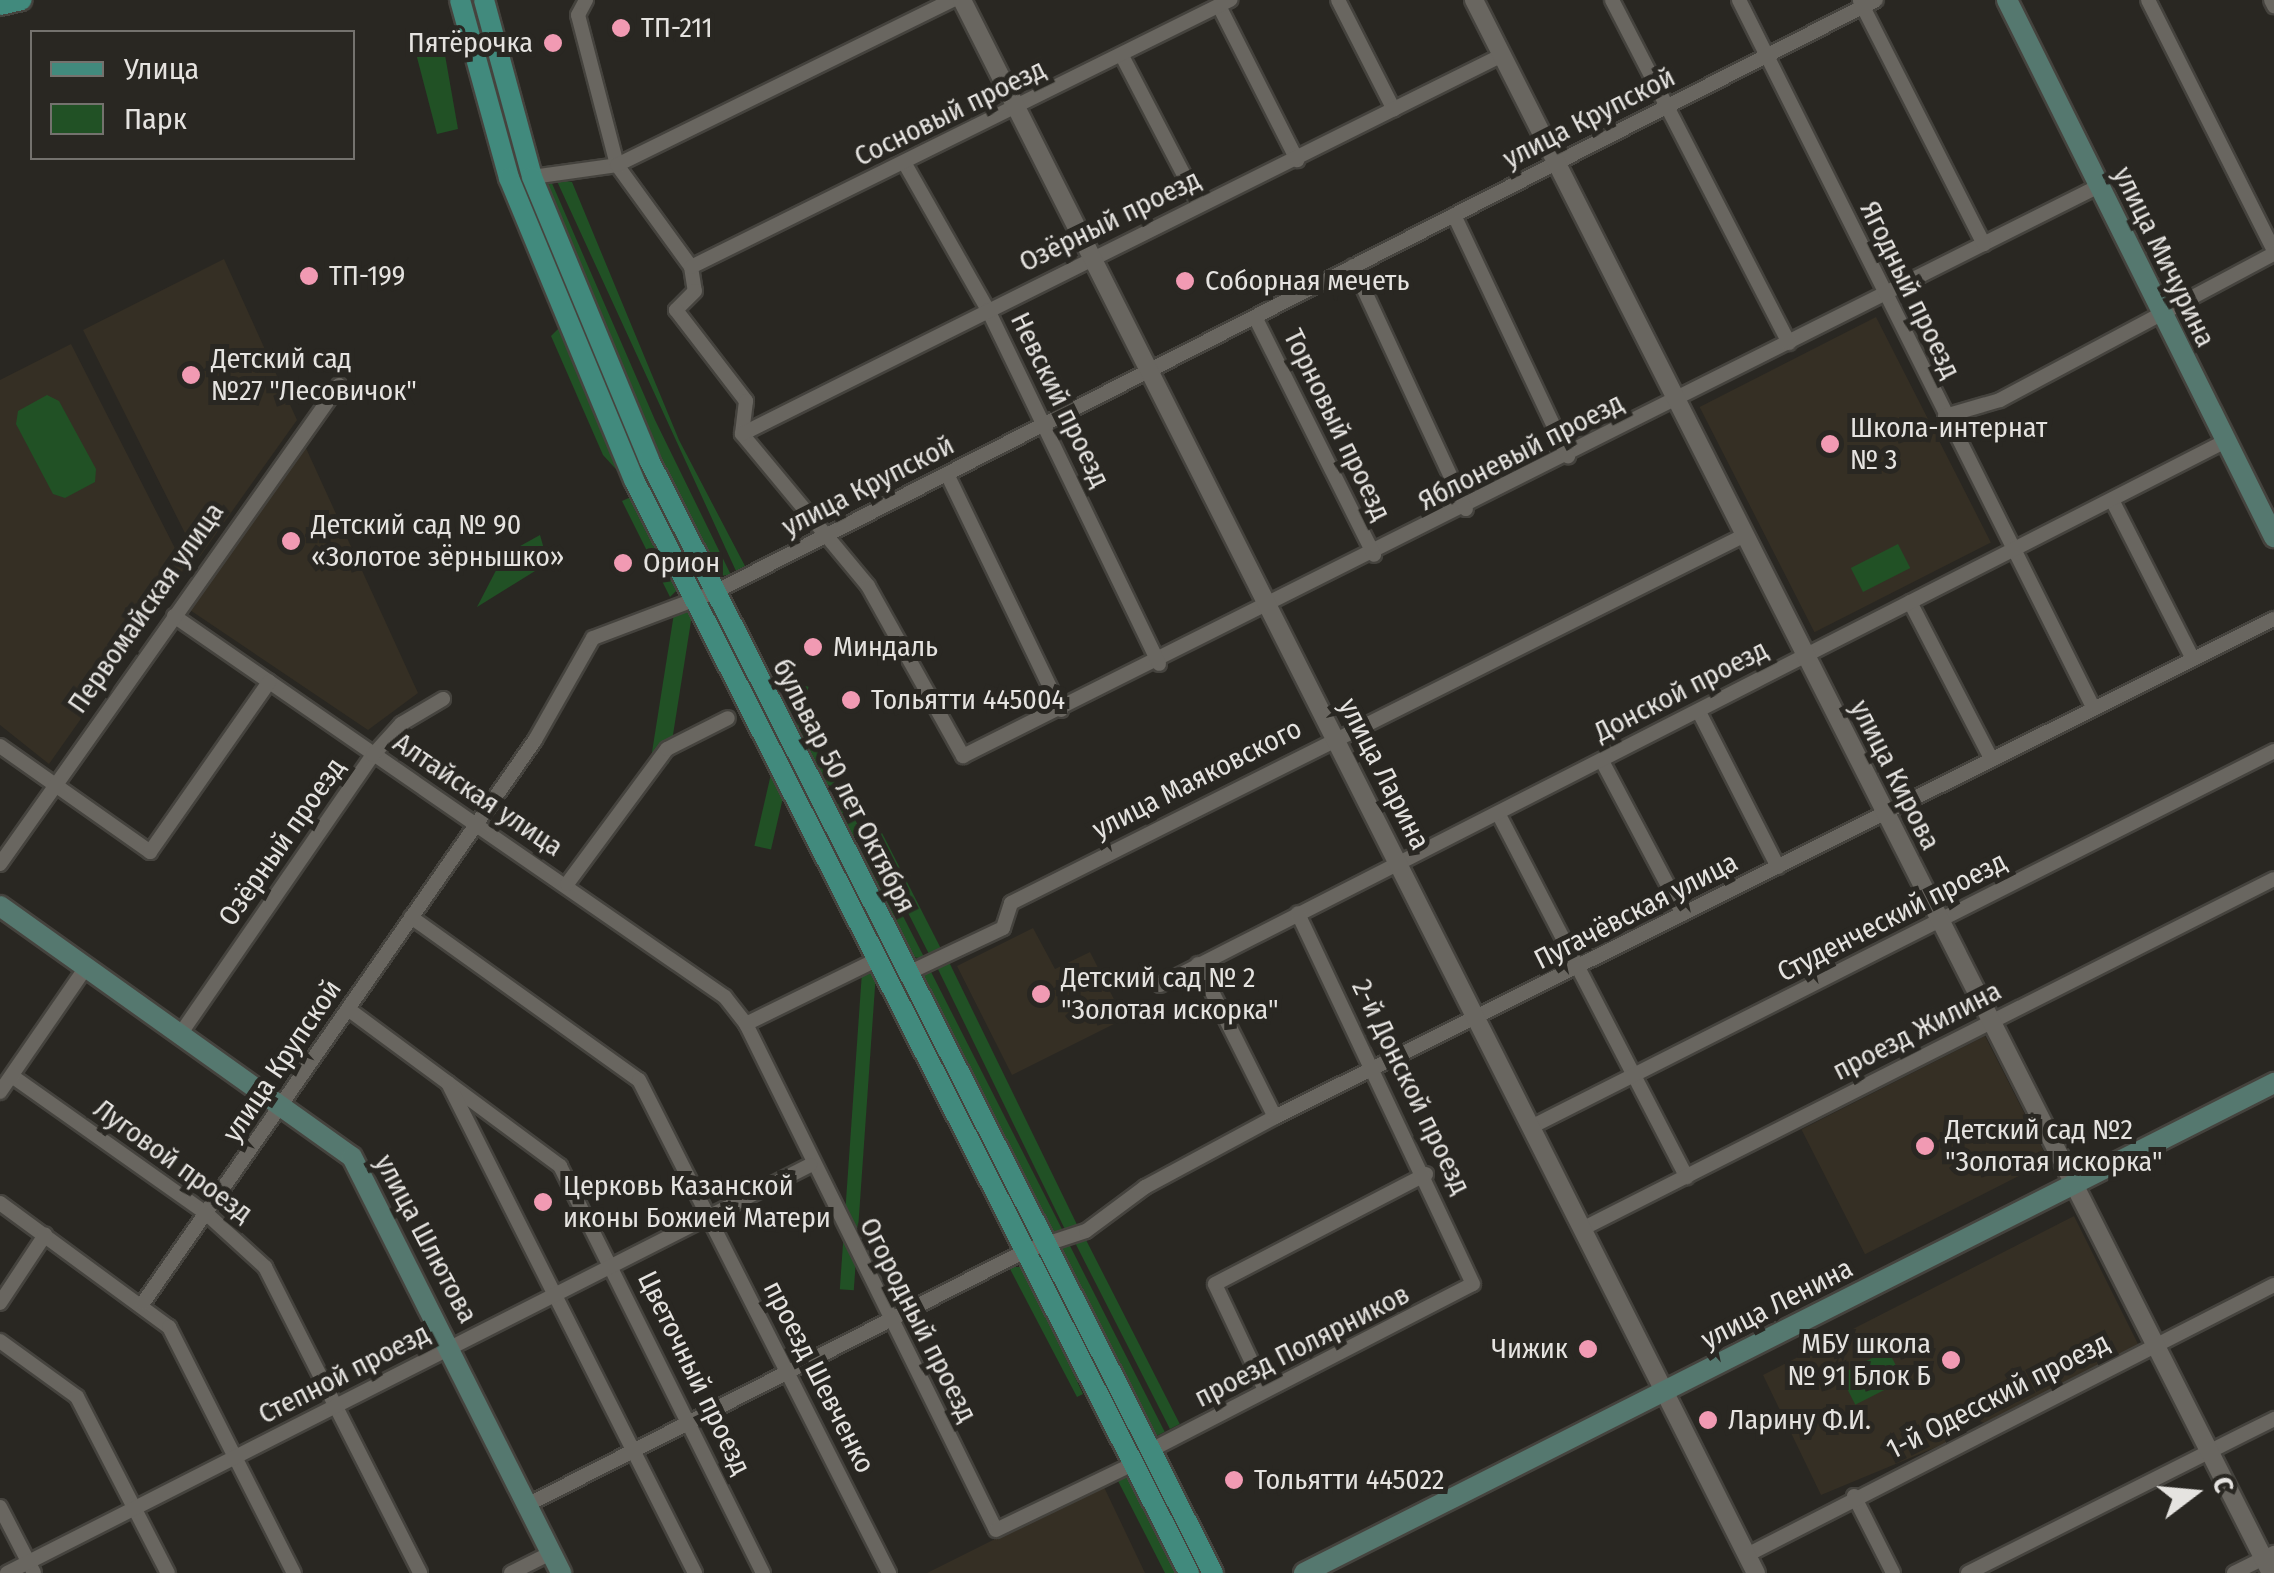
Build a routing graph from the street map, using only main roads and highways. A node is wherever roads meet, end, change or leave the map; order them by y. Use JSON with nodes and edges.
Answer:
{"nodes":[{"id":1,"x":21,"y":0,"type":"edge"},
{"id":2,"x":460,"y":0,"type":"edge"},
{"id":3,"x":484,"y":0,"type":"edge"},
{"id":4,"x":2007,"y":0,"type":"edge"},
{"id":5,"x":0,"y":5,"type":"edge"},
{"id":6,"x":2274,"y":536,"type":"edge"},
{"id":7,"x":704,"y":595,"type":"junction"},
{"id":8,"x":0,"y":906,"type":"edge"},
{"id":9,"x":2274,"y":1083,"type":"edge"},
{"id":10,"x":561,"y":1573,"type":"edge"},
{"id":11,"x":1189,"y":1573,"type":"edge"},
{"id":12,"x":1213,"y":1573,"type":"edge"},
{"id":13,"x":1304,"y":1573,"type":"edge"}],
"edges":[{"from":1,"to":5,"type":"main road"},
{"from":2,"to":7,"type":"main road","name":"бульвар 50 лет Октября"},
{"from":3,"to":7,"type":"main road","name":"бульвар 50 лет Октября"},
{"from":4,"to":6,"type":"main road","name":"улица Мичурина"},
{"from":7,"to":11,"type":"main road","name":"бульвар 50 лет Октября"},
{"from":7,"to":12,"type":"main road","name":"бульвар 50 лет Октября"},
{"from":8,"to":10,"type":"main road","name":"улица Шлютова"},
{"from":9,"to":13,"type":"main road","name":"улица Ленина"}]}
